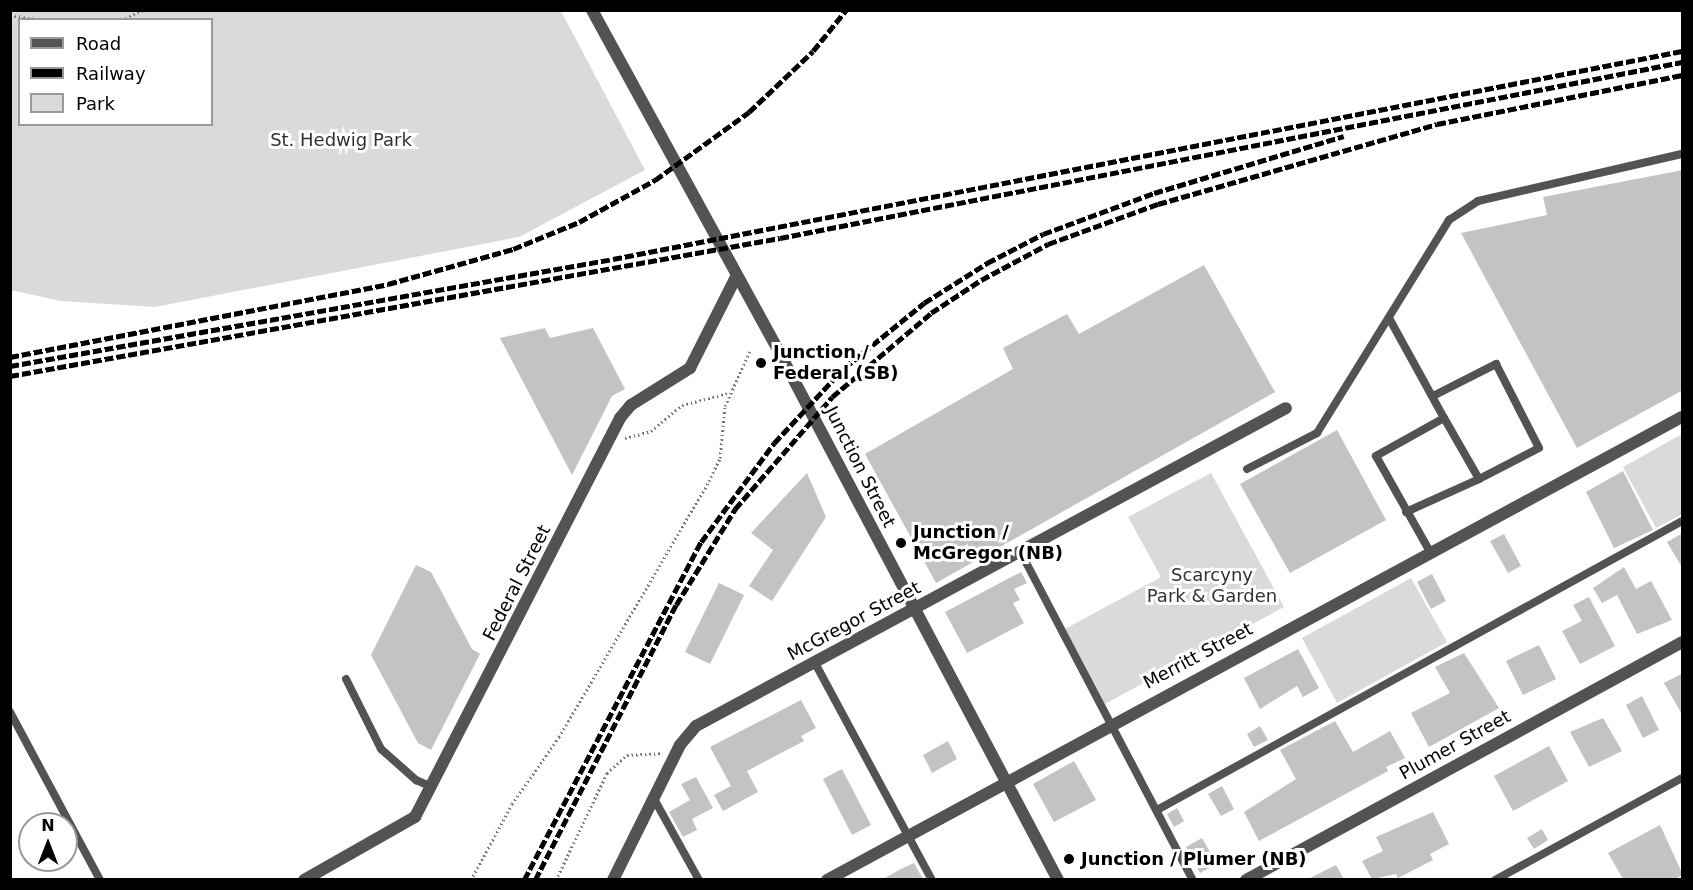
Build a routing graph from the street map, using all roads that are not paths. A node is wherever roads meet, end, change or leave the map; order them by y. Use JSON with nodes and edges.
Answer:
{"nodes":[{"id":1,"x":592,"y":10,"type":"edge"},
{"id":2,"x":1683,"y":154,"type":"edge"},
{"id":3,"x":736,"y":277,"type":"junction"},
{"id":4,"x":1389,"y":318,"type":"junction"},
{"id":5,"x":1433,"y":396,"type":"junction"},
{"id":6,"x":1286,"y":408,"type":"dead end"},
{"id":7,"x":1683,"y":417,"type":"edge"},
{"id":8,"x":1444,"y":418,"type":"junction"},
{"id":9,"x":1247,"y":469,"type":"dead end"},
{"id":10,"x":1479,"y":479,"type":"junction"},
{"id":11,"x":1406,"y":512,"type":"junction"},
{"id":12,"x":1683,"y":521,"type":"edge"},
{"id":13,"x":1020,"y":550,"type":"junction"},
{"id":14,"x":1430,"y":552,"type":"junction"},
{"id":15,"x":913,"y":610,"type":"junction"},
{"id":16,"x":1683,"y":642,"type":"edge"},
{"id":17,"x":816,"y":663,"type":"junction"},
{"id":18,"x":346,"y":679,"type":"dead end"},
{"id":19,"x":10,"y":712,"type":"edge"},
{"id":20,"x":1111,"y":722,"type":"junction"},
{"id":21,"x":1683,"y":778,"type":"edge"},
{"id":22,"x":1005,"y":782,"type":"junction"},
{"id":23,"x":432,"y":787,"type":"junction"},
{"id":24,"x":653,"y":797,"type":"junction"},
{"id":25,"x":1157,"y":810,"type":"junction"},
{"id":26,"x":908,"y":835,"type":"junction"},
{"id":27,"x":100,"y":879,"type":"edge"},
{"id":28,"x":304,"y":879,"type":"edge"},
{"id":29,"x":613,"y":879,"type":"edge"},
{"id":30,"x":699,"y":879,"type":"edge"},
{"id":31,"x":827,"y":879,"type":"edge"},
{"id":32,"x":932,"y":879,"type":"edge"},
{"id":33,"x":1058,"y":879,"type":"edge"},
{"id":34,"x":1193,"y":879,"type":"edge"},
{"id":35,"x":1246,"y":879,"type":"edge"},
{"id":36,"x":1495,"y":879,"type":"edge"}],
"edges":[{"from":1,"to":3,"type":"street","name":"Junction Street"},
{"from":2,"to":4,"type":"lane"},
{"from":3,"to":15,"type":"street","name":"Junction Street"},
{"from":3,"to":23,"type":"street","name":"Federal Street"},
{"from":4,"to":5,"type":"lane"},
{"from":4,"to":9,"type":"lane"},
{"from":5,"to":8,"type":"lane"},
{"from":5,"to":10,"type":"lane"},
{"from":6,"to":13,"type":"street","name":"McGregor Street"},
{"from":7,"to":14,"type":"street","name":"Merritt Street"},
{"from":8,"to":10,"type":"lane"},
{"from":8,"to":11,"type":"lane"},
{"from":10,"to":11,"type":"lane"},
{"from":11,"to":14,"type":"lane"},
{"from":12,"to":25,"type":"lane"},
{"from":13,"to":15,"type":"street","name":"McGregor Street"},
{"from":13,"to":20,"type":"lane"},
{"from":14,"to":20,"type":"street","name":"Merritt Street"},
{"from":15,"to":17,"type":"street","name":"McGregor Street"},
{"from":15,"to":22,"type":"street","name":"Junction Street"},
{"from":16,"to":35,"type":"street","name":"Plumer Street"},
{"from":17,"to":24,"type":"street","name":"McGregor Street"},
{"from":17,"to":26,"type":"lane"},
{"from":18,"to":23,"type":"lane"},
{"from":19,"to":27,"type":"lane"},
{"from":20,"to":22,"type":"street","name":"Merritt Street"},
{"from":20,"to":25,"type":"lane"},
{"from":21,"to":36,"type":"lane"},
{"from":22,"to":26,"type":"street","name":"Merritt Street"},
{"from":22,"to":33,"type":"street","name":"Junction Street"},
{"from":23,"to":28,"type":"street","name":"Federal Street"},
{"from":24,"to":29,"type":"street","name":"McGregor Street"},
{"from":24,"to":30,"type":"lane"},
{"from":25,"to":34,"type":"lane"},
{"from":26,"to":31,"type":"street","name":"Merritt Street"},
{"from":26,"to":32,"type":"lane"}]}
